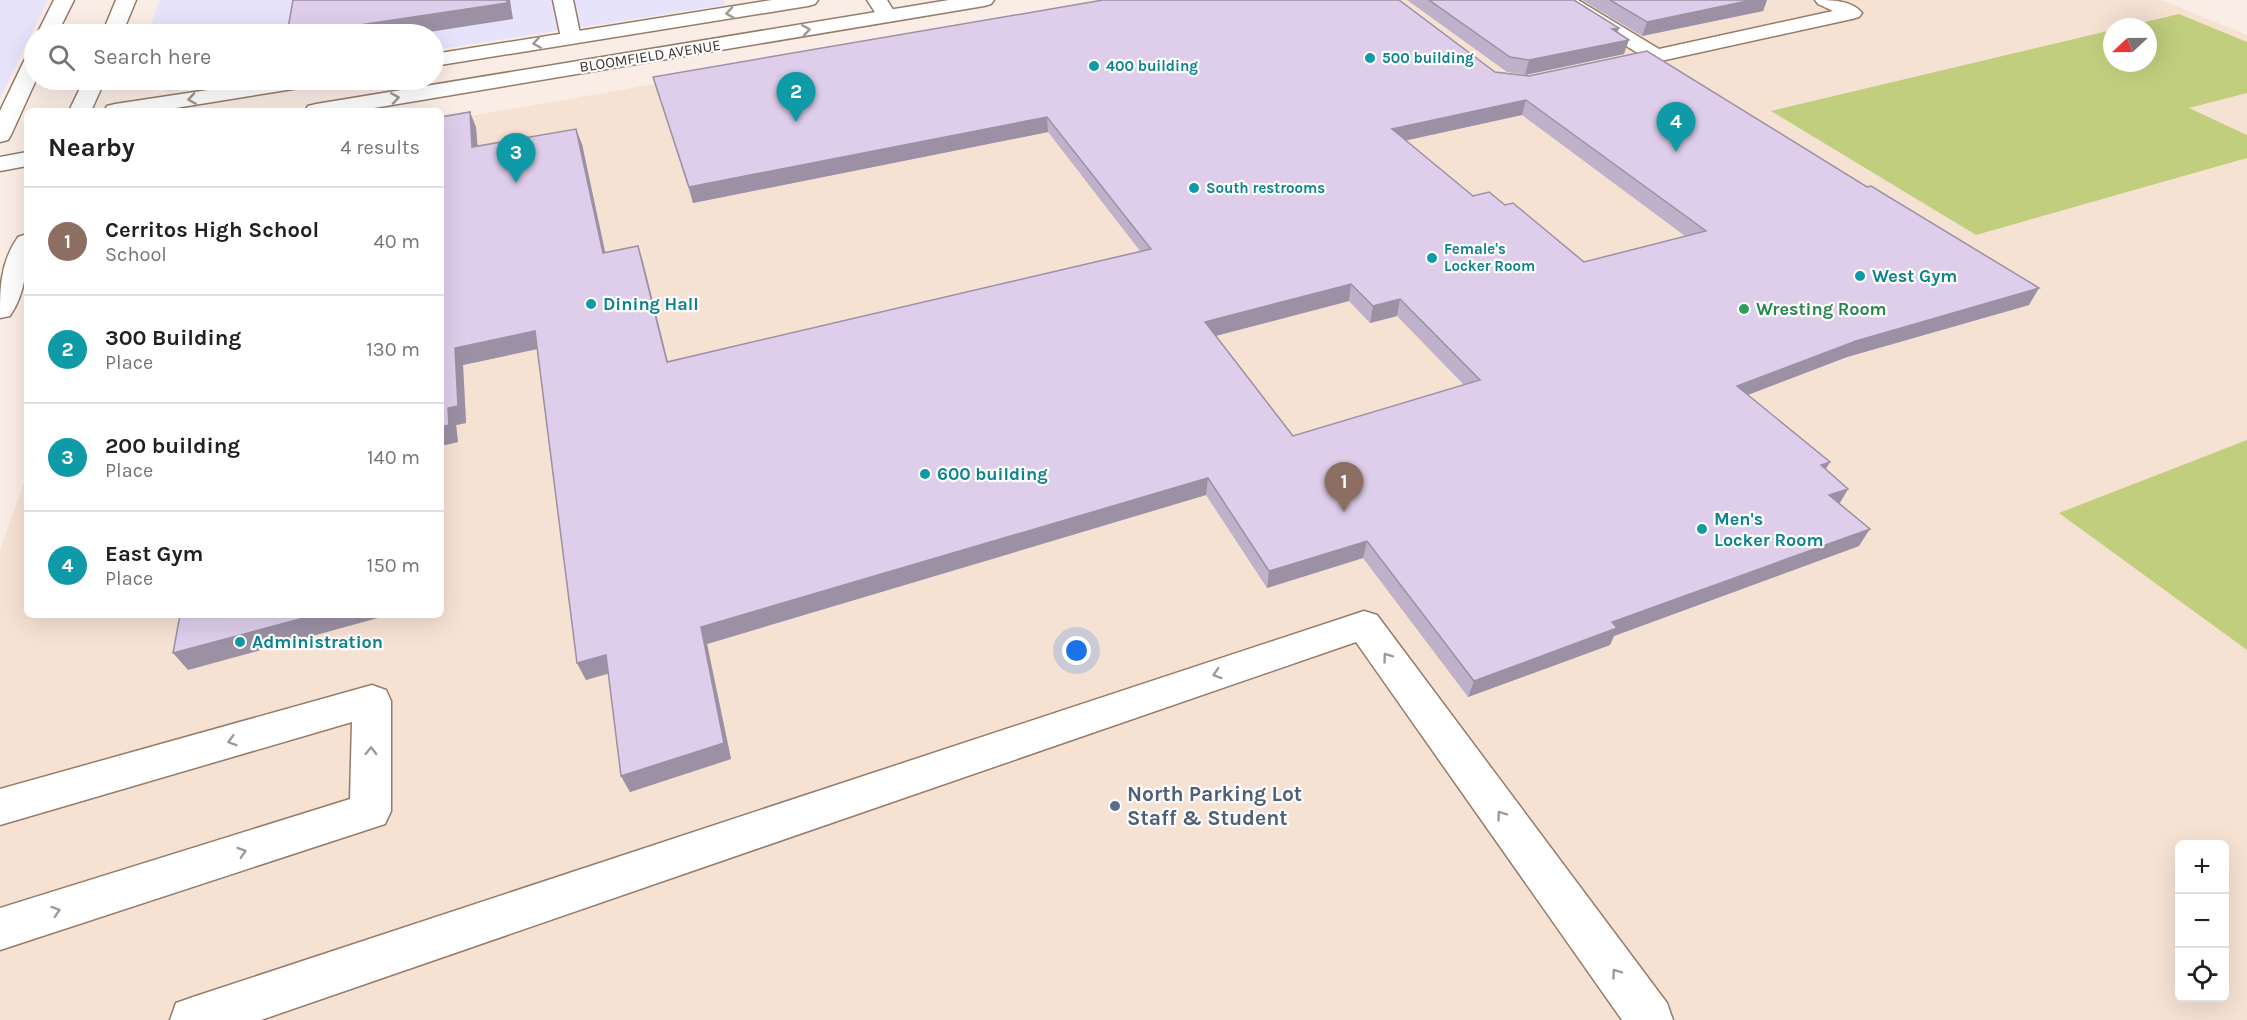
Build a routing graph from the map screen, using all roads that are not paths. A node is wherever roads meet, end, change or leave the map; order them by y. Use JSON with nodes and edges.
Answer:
{"nodes":[{"id":1,"x":64,"y":0,"type":"edge"},
{"id":2,"x":126,"y":0,"type":"edge"},
{"id":3,"x":563,"y":0,"type":"edge"},
{"id":4,"x":808,"y":0,"type":"edge"},
{"id":5,"x":984,"y":0,"type":"edge"},
{"id":6,"x":1564,"y":0,"type":"edge"},
{"id":7,"x":1825,"y":0,"type":"edge"},
{"id":8,"x":882,"y":8,"type":"edge"},
{"id":9,"x":52,"y":24,"type":"edge"},
{"id":10,"x":116,"y":24,"type":"edge"},
{"id":11,"x":571,"y":38,"type":"junction"},
{"id":12,"x":1656,"y":56,"type":"junction"},
{"id":13,"x":444,"y":58,"type":"edge"},
{"id":14,"x":1626,"y":62,"type":"edge"},
{"id":15,"x":24,"y":82,"type":"edge"},
{"id":16,"x":444,"y":88,"type":"edge"},
{"id":17,"x":89,"y":90,"type":"edge"},
{"id":18,"x":248,"y":90,"type":"edge"},
{"id":19,"x":431,"y":90,"type":"edge"},
{"id":20,"x":81,"y":108,"type":"edge"},
{"id":21,"x":134,"y":108,"type":"edge"},
{"id":22,"x":332,"y":108,"type":"edge"},
{"id":23,"x":24,"y":126,"type":"edge"},
{"id":24,"x":1,"y":131,"type":"edge"},
{"id":25,"x":24,"y":160,"type":"edge"},
{"id":26,"x":0,"y":164,"type":"edge"},
{"id":27,"x":24,"y":250,"type":"edge"},
{"id":28,"x":0,"y":310,"type":"edge"},
{"id":29,"x":0,"y":807,"type":"edge"},
{"id":30,"x":0,"y":929,"type":"edge"},
{"id":31,"x":192,"y":1020,"type":"edge"},
{"id":32,"x":1650,"y":1020,"type":"edge"}],
"edges":[{"from":1,"to":9,"type":"street"},
{"from":2,"to":10,"type":"street"},
{"from":3,"to":11,"type":"street"},
{"from":4,"to":11,"type":"street","name":"BLOOMFIELD AVENUE","one_way":true},
{"from":5,"to":8,"type":"street","name":"BLOOMFIELD AVENUE"},
{"from":6,"to":12,"type":"street"},
{"from":7,"to":12,"type":"street"},
{"from":16,"to":8,"type":"street","name":"BLOOMFIELD AVENUE","one_way":true},
{"from":11,"to":13,"type":"street","name":"BLOOMFIELD AVENUE","one_way":true},
{"from":12,"to":14,"type":"street"},
{"from":15,"to":24,"type":"street"},
{"from":17,"to":20,"type":"street"},
{"from":18,"to":21,"type":"street","one_way":true},
{"from":22,"to":19,"type":"street","name":"BLOOMFIELD AVENUE","one_way":true},
{"from":23,"to":24,"type":"street"},
{"from":25,"to":26,"type":"street"},
{"from":27,"to":28,"type":"street"},
{"from":30,"to":29,"type":"street","one_way":true},
{"from":32,"to":31,"type":"street","one_way":true}]}
